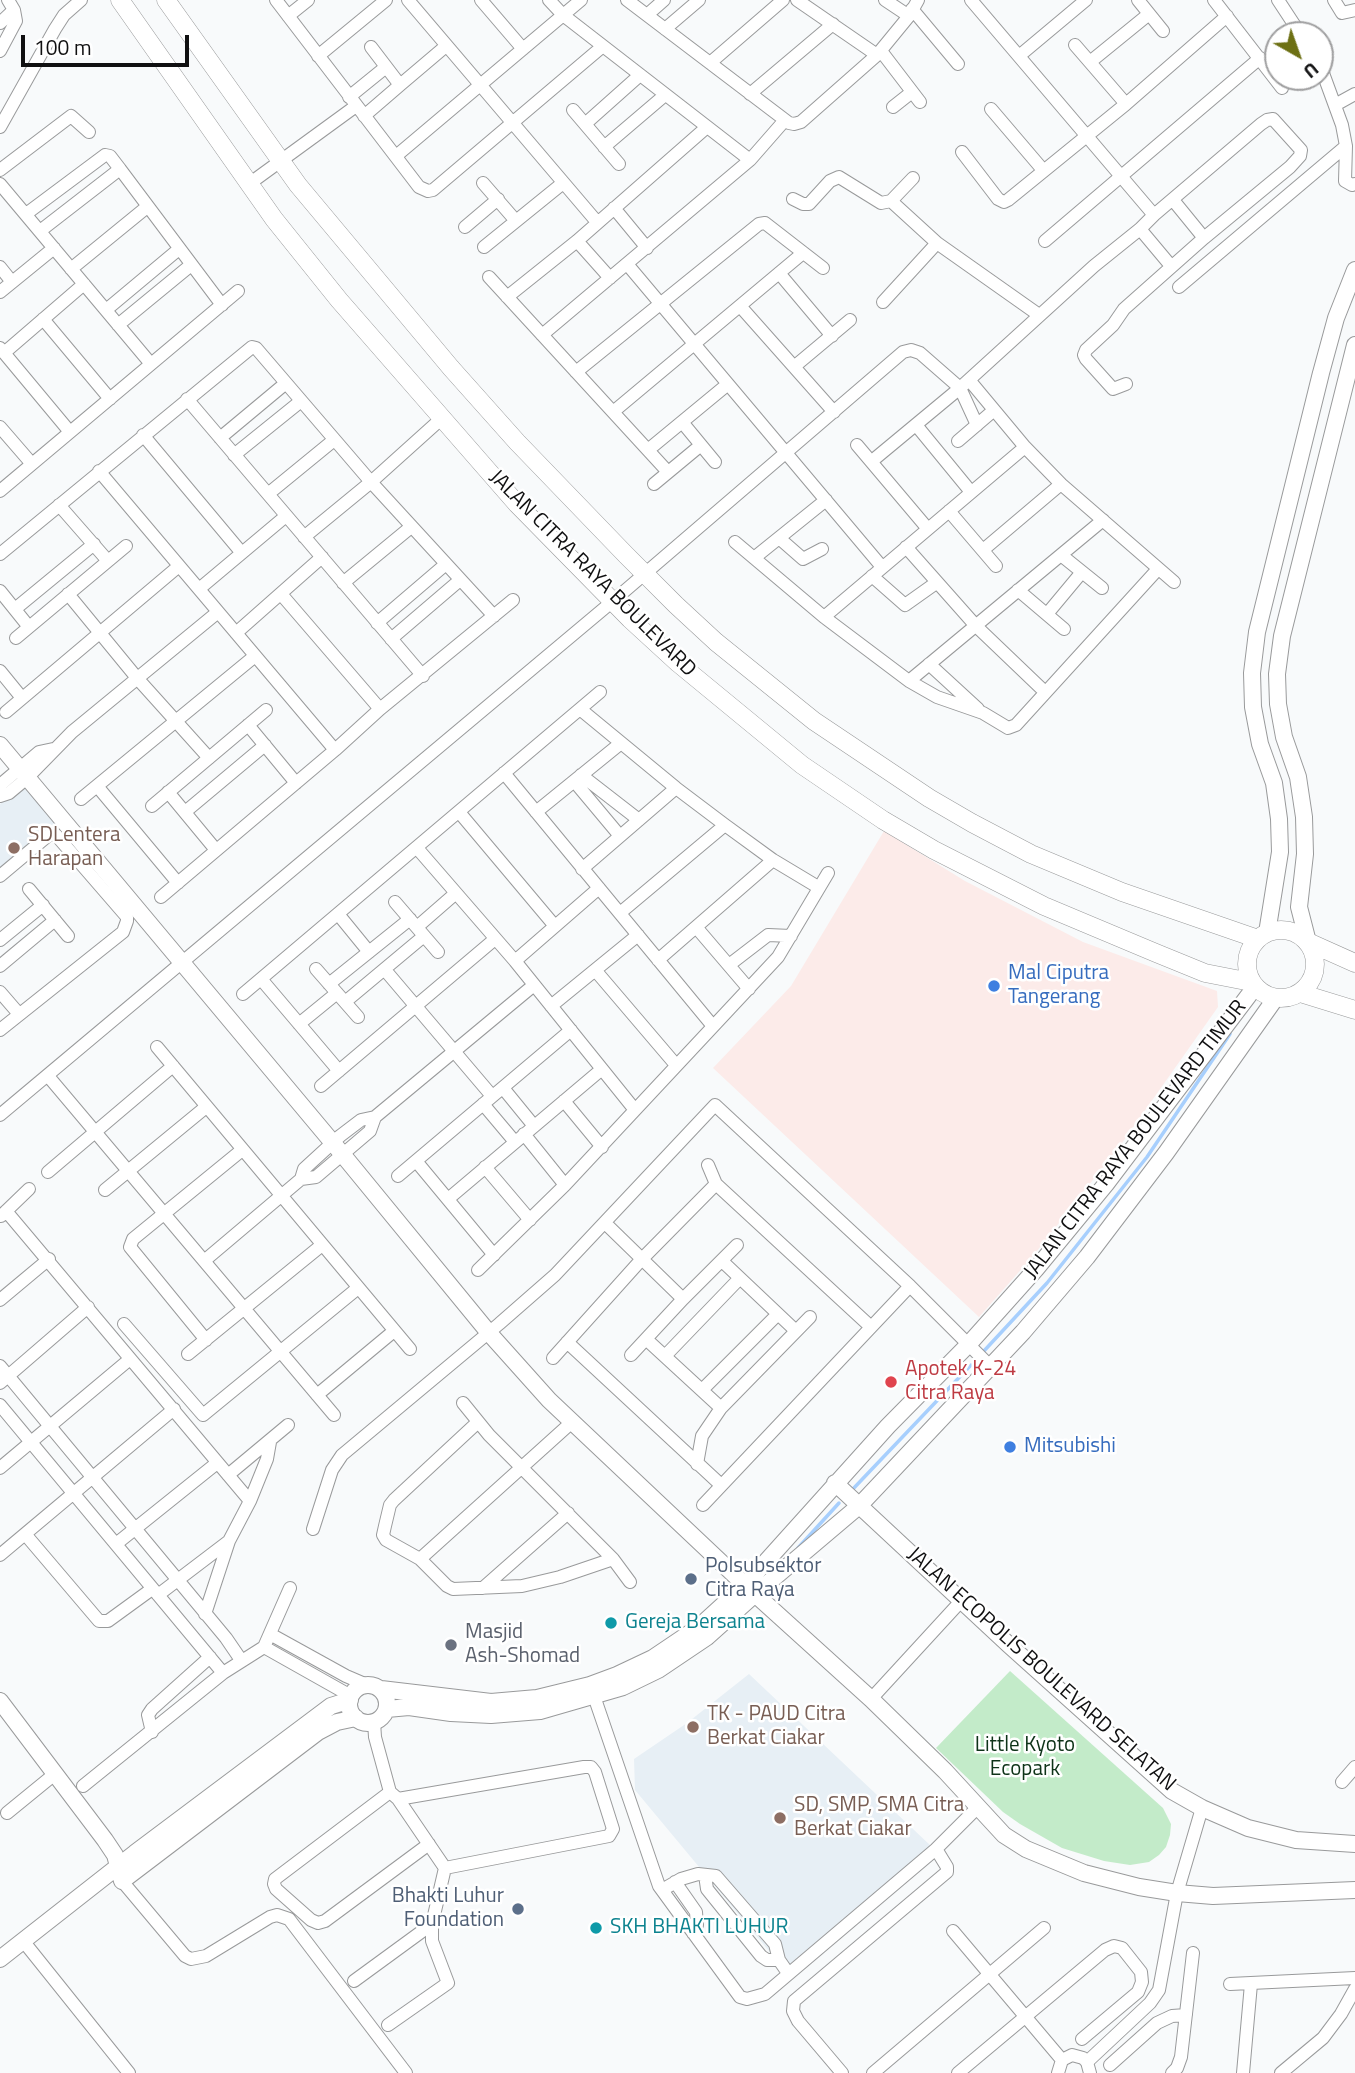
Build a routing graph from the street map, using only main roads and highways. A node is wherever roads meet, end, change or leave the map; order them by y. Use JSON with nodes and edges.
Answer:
{"nodes":[{"id":1,"x":120,"y":0,"type":"edge"},
{"id":2,"x":166,"y":0,"type":"edge"},
{"id":3,"x":1262,"y":936,"type":"junction"},
{"id":4,"x":1308,"y":942,"type":"junction"},
{"id":5,"x":1355,"y":963,"type":"edge"},
{"id":6,"x":1253,"y":985,"type":"junction"},
{"id":7,"x":1300,"y":993,"type":"junction"},
{"id":8,"x":1355,"y":1010,"type":"edge"}],
"edges":[{"from":1,"to":6,"type":"main road","name":"JALAN CITRA RAYA BOULEVARD"},
{"from":2,"to":3,"type":"main road","name":"JALAN CITRA RAYA BOULEVARD"},
{"from":3,"to":4,"type":"main road"},
{"from":3,"to":6,"type":"main road"},
{"from":4,"to":5,"type":"main road"},
{"from":4,"to":7,"type":"main road"},
{"from":6,"to":7,"type":"main road"},
{"from":7,"to":8,"type":"main road"}]}
